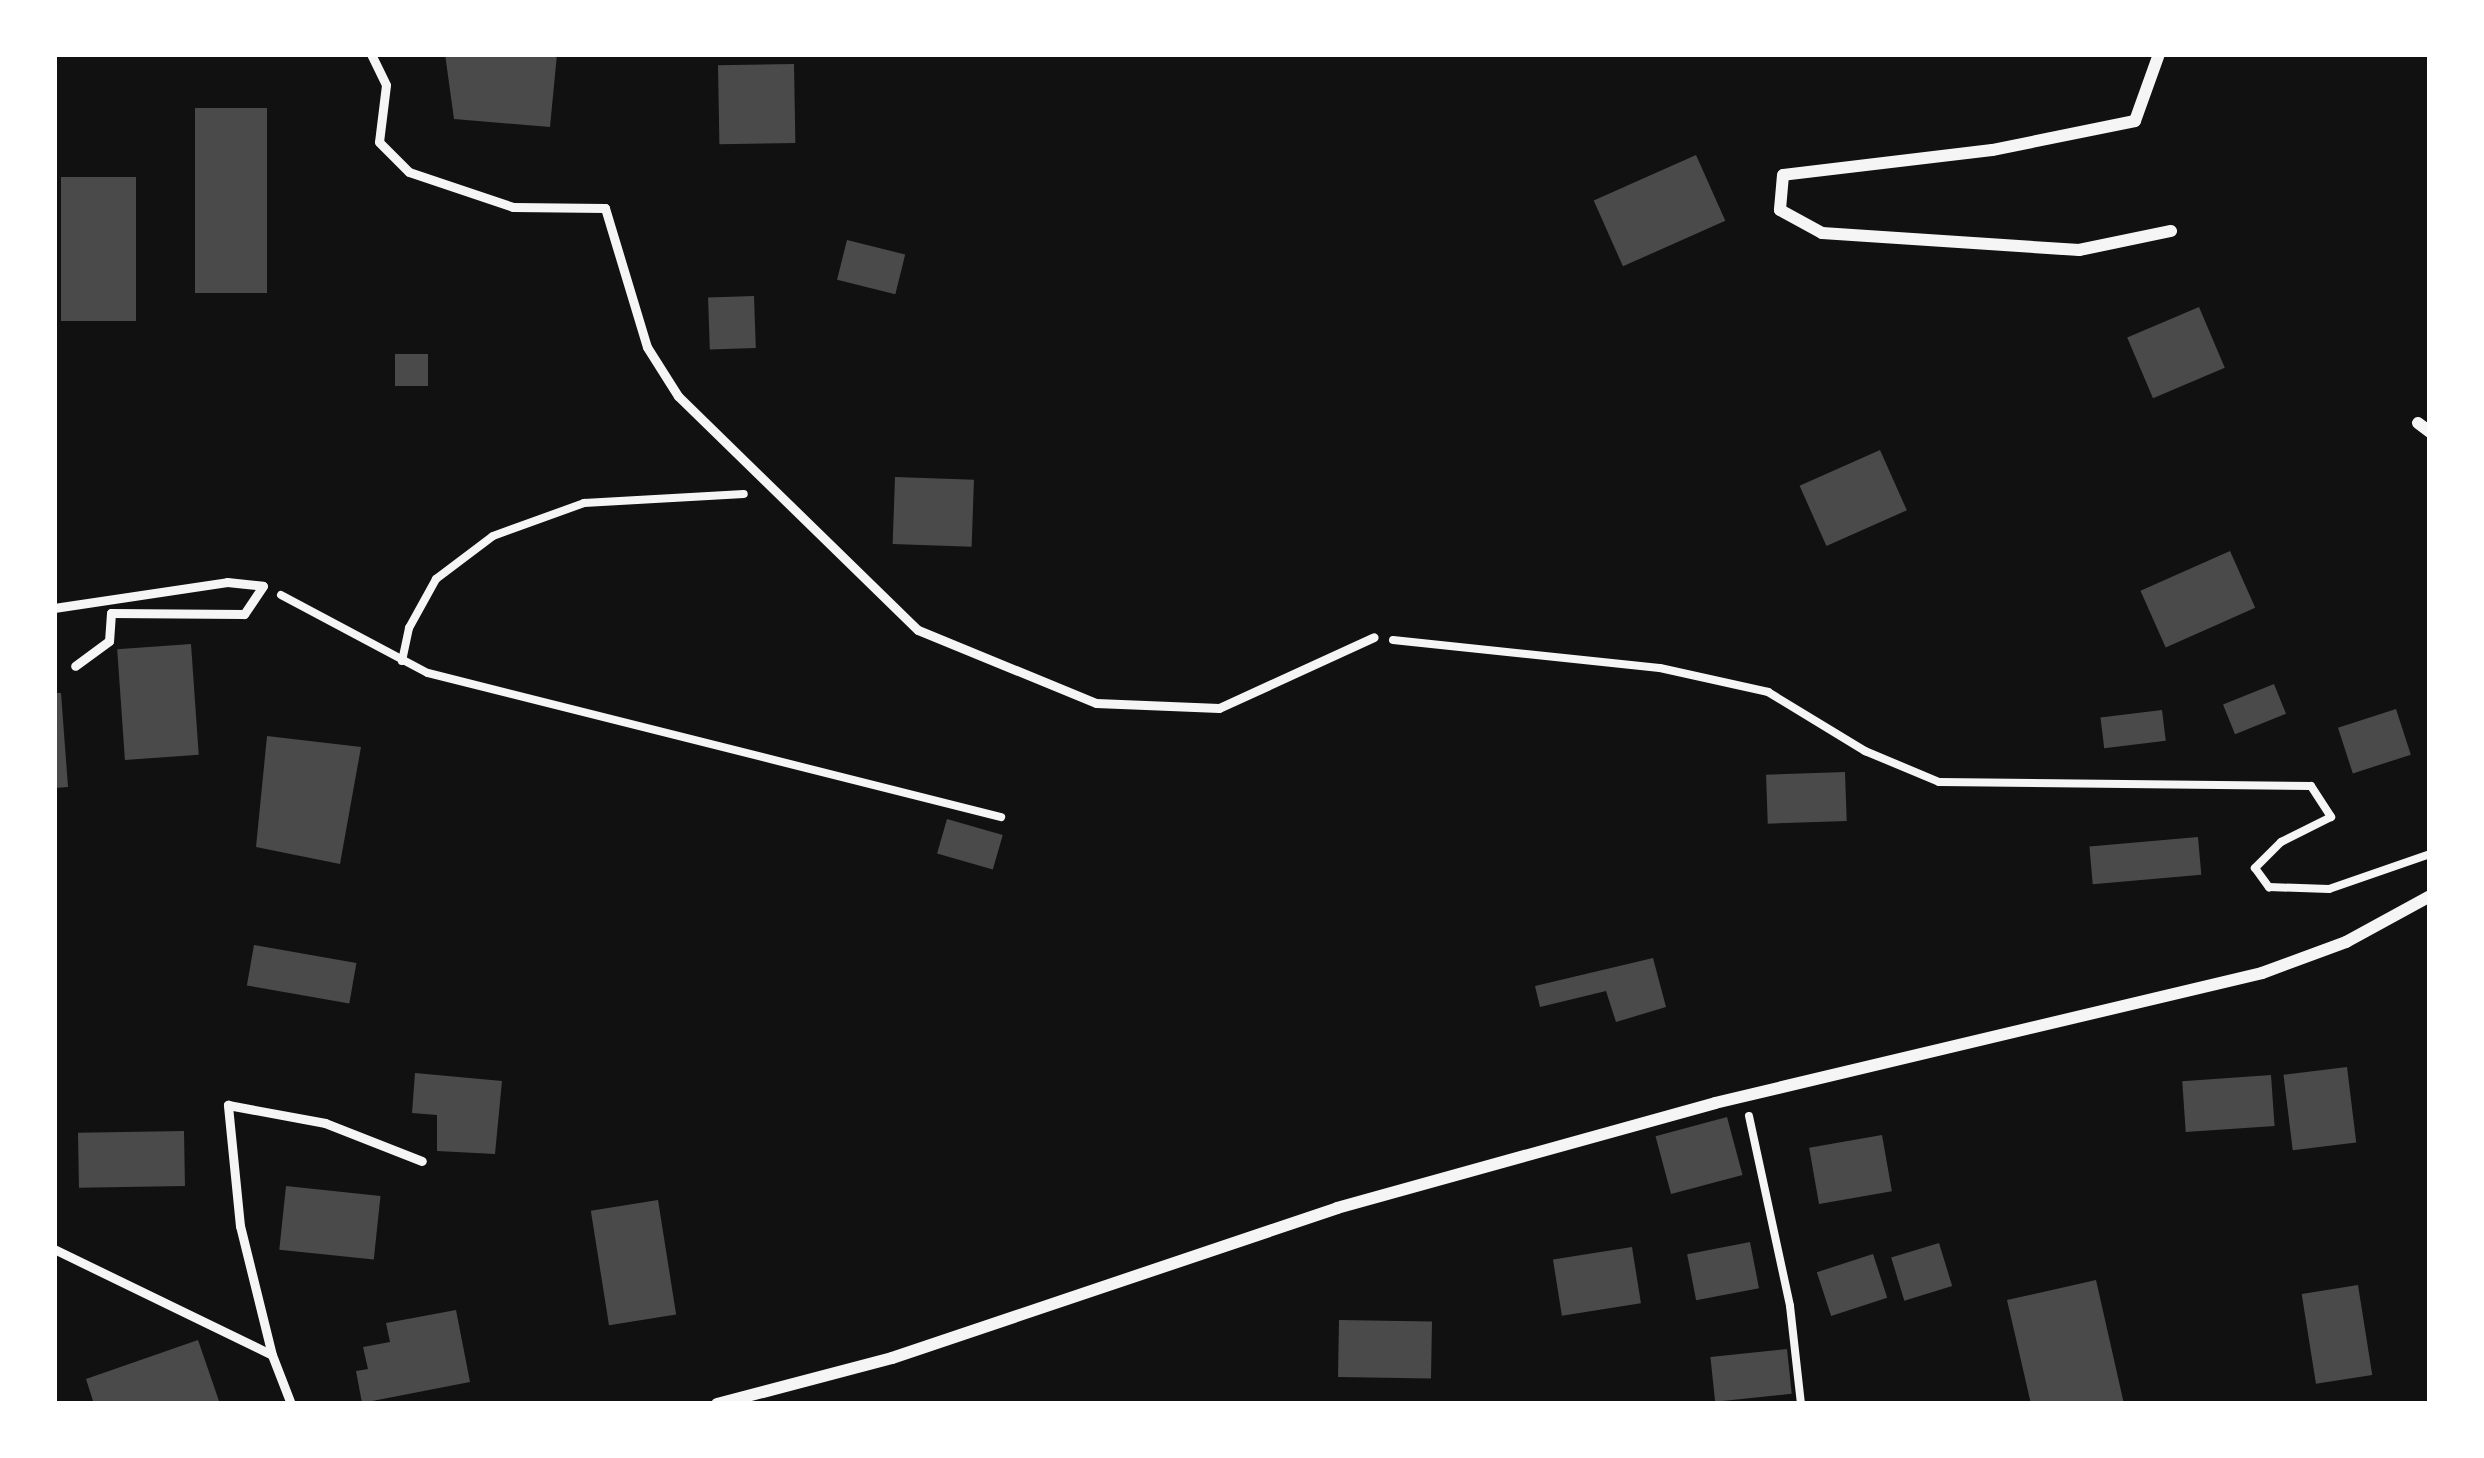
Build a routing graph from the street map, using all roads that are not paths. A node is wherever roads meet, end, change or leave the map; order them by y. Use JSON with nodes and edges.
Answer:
{"nodes":[{"id":1,"x":371,"y":54,"type":"edge"},
{"id":2,"x":2158,"y":54,"type":"edge"},
{"id":3,"x":2171,"y":231,"type":"dead end"},
{"id":4,"x":2418,"y":423,"type":"dead end"},
{"id":5,"x":2430,"y":432,"type":"edge"},
{"id":6,"x":54,"y":608,"type":"edge"},
{"id":7,"x":1374,"y":638,"type":"road end"},
{"id":8,"x":75,"y":666,"type":"dead end"},
{"id":9,"x":2430,"y":896,"type":"edge"},
{"id":10,"x":422,"y":1161,"type":"dead end"},
{"id":11,"x":54,"y":1249,"type":"edge"},
{"id":12,"x":272,"y":1355,"type":"junction"},
{"id":13,"x":291,"y":1404,"type":"edge"},
{"id":14,"x":717,"y":1404,"type":"edge"}],
"edges":[{"from":1,"to":7,"type":"lane"},
{"from":2,"to":3,"type":"street"},
{"from":4,"to":5,"type":"street"},
{"from":6,"to":8,"type":"lane"},
{"from":9,"to":14,"type":"street"},
{"from":10,"to":12,"type":"lane"},
{"from":11,"to":12,"type":"lane"},
{"from":12,"to":13,"type":"lane"}]}
